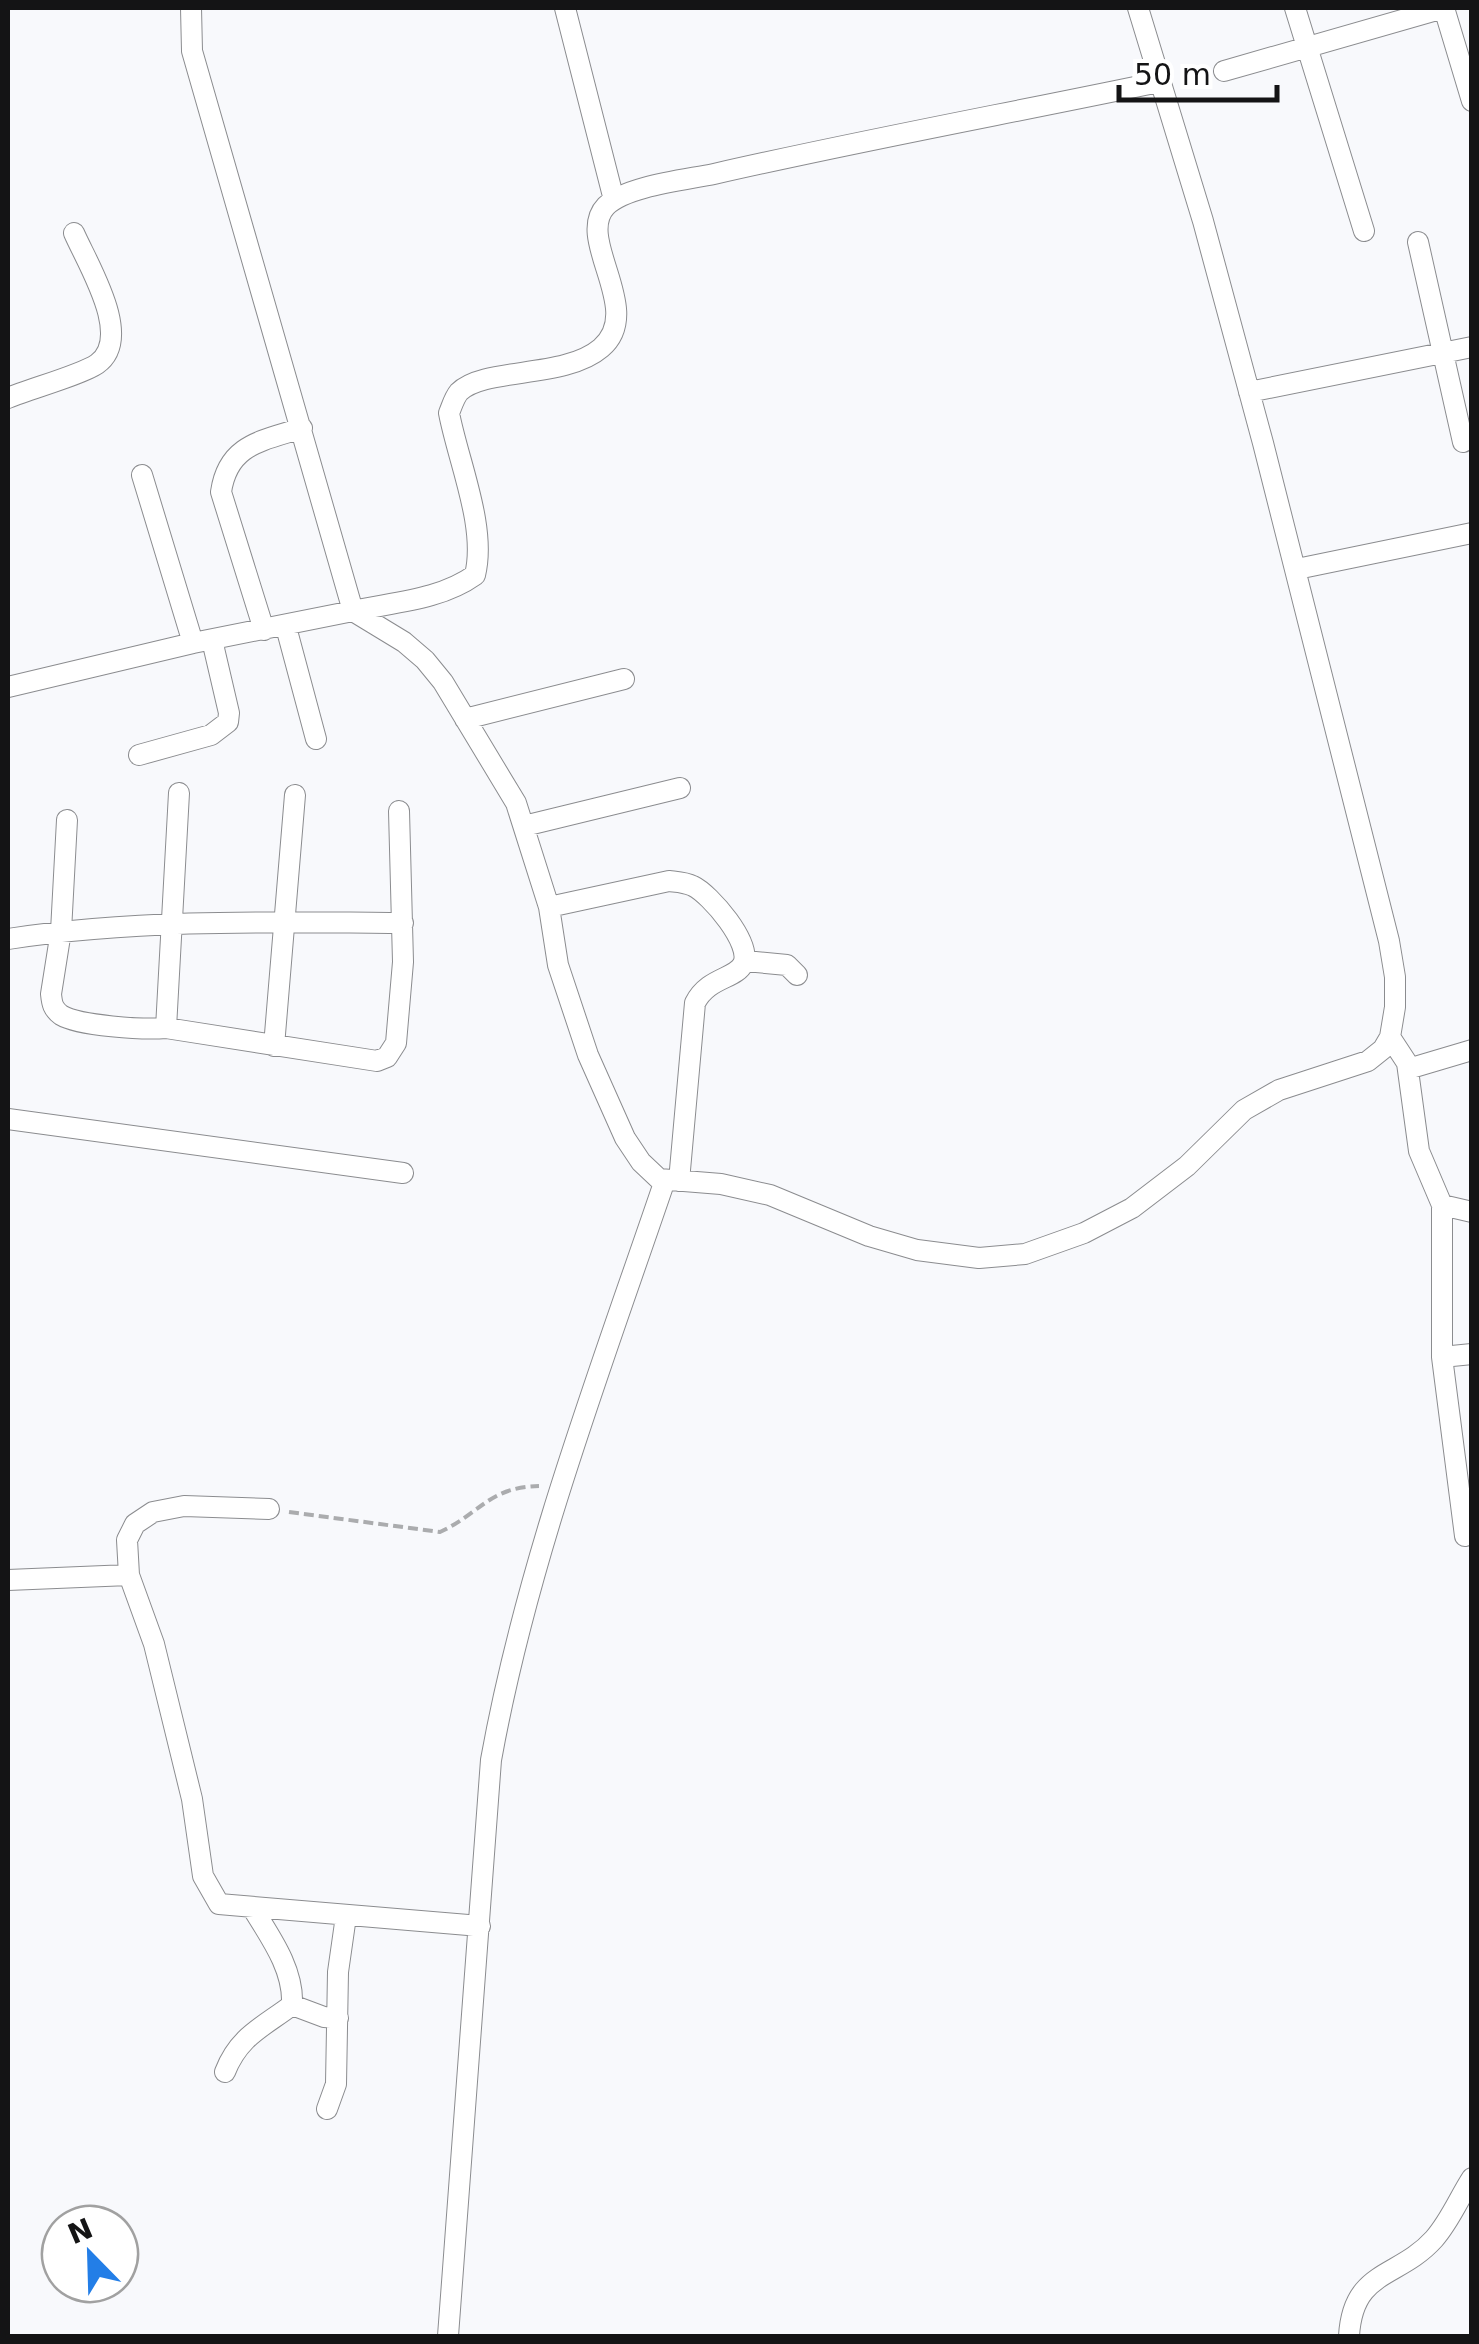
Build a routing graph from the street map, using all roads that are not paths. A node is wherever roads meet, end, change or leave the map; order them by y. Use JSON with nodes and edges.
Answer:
{"nodes":[{"id":1,"x":190,"y":8,"type":"edge"},
{"id":2,"x":565,"y":8,"type":"edge"},
{"id":3,"x":1138,"y":8,"type":"edge"},
{"id":4,"x":1295,"y":8,"type":"edge"},
{"id":5,"x":1444,"y":8,"type":"edge"},
{"id":6,"x":1307,"y":48,"type":"junction"},
{"id":7,"x":1224,"y":72,"type":"dead end"},
{"id":8,"x":1159,"y":82,"type":"junction"},
{"id":9,"x":1472,"y":102,"type":"edge"},
{"id":10,"x":614,"y":200,"type":"junction"},
{"id":11,"x":1364,"y":231,"type":"dead end"},
{"id":12,"x":74,"y":234,"type":"dead end"},
{"id":13,"x":1418,"y":242,"type":"dead end"},
{"id":14,"x":1472,"y":347,"type":"edge"},
{"id":15,"x":1443,"y":353,"type":"junction"},
{"id":16,"x":1250,"y":392,"type":"junction"},
{"id":17,"x":8,"y":398,"type":"edge"},
{"id":18,"x":302,"y":428,"type":"junction"},
{"id":19,"x":1463,"y":442,"type":"dead end"},
{"id":20,"x":142,"y":475,"type":"dead end"},
{"id":21,"x":1472,"y":533,"type":"edge"},
{"id":22,"x":1296,"y":569,"type":"junction"},
{"id":23,"x":352,"y":611,"type":"junction"},
{"id":24,"x":286,"y":626,"type":"junction"},
{"id":25,"x":264,"y":630,"type":"junction"},
{"id":26,"x":202,"y":642,"type":"junction"},
{"id":27,"x":624,"y":679,"type":"dead end"},
{"id":28,"x":8,"y":687,"type":"edge"},
{"id":29,"x":466,"y":719,"type":"junction"},
{"id":30,"x":316,"y":739,"type":"dead end"},
{"id":31,"x":140,"y":754,"type":"dead end"},
{"id":32,"x":680,"y":788,"type":"dead end"},
{"id":33,"x":178,"y":793,"type":"dead end"},
{"id":34,"x":295,"y":795,"type":"dead end"},
{"id":35,"x":400,"y":811,"type":"dead end"},
{"id":36,"x":67,"y":820,"type":"dead end"},
{"id":37,"x":524,"y":826,"type":"junction"},
{"id":38,"x":549,"y":907,"type":"junction"},
{"id":39,"x":285,"y":922,"type":"junction"},
{"id":40,"x":172,"y":923,"type":"junction"},
{"id":41,"x":403,"y":923,"type":"junction"},
{"id":42,"x":60,"y":931,"type":"junction"},
{"id":43,"x":8,"y":939,"type":"edge"},
{"id":44,"x":745,"y":961,"type":"junction"},
{"id":45,"x":797,"y":975,"type":"dead end"},
{"id":46,"x":166,"y":1028,"type":"junction"},
{"id":47,"x":1390,"y":1037,"type":"junction"},
{"id":48,"x":274,"y":1046,"type":"junction"},
{"id":49,"x":1472,"y":1050,"type":"edge"},
{"id":50,"x":1408,"y":1068,"type":"junction"},
{"id":51,"x":8,"y":1119,"type":"edge"},
{"id":52,"x":402,"y":1172,"type":"dead end"},
{"id":53,"x":672,"y":1181,"type":"junction"},
{"id":54,"x":1442,"y":1205,"type":"junction"},
{"id":55,"x":1472,"y":1212,"type":"edge"},
{"id":56,"x":1472,"y":1354,"type":"edge"},
{"id":57,"x":1442,"y":1357,"type":"junction"},
{"id":58,"x":270,"y":1509,"type":"road end"},
{"id":59,"x":1465,"y":1536,"type":"dead end"},
{"id":60,"x":129,"y":1575,"type":"junction"},
{"id":61,"x":8,"y":1580,"type":"edge"},
{"id":62,"x":253,"y":1909,"type":"junction"},
{"id":63,"x":346,"y":1916,"type":"junction"},
{"id":64,"x":480,"y":1926,"type":"junction"},
{"id":65,"x":292,"y":2005,"type":"junction"},
{"id":66,"x":338,"y":2018,"type":"junction"},
{"id":67,"x":225,"y":2072,"type":"dead end"},
{"id":68,"x":327,"y":2109,"type":"dead end"},
{"id":69,"x":1472,"y":2178,"type":"edge"},
{"id":70,"x":448,"y":2336,"type":"edge"},
{"id":71,"x":1349,"y":2336,"type":"edge"}],
"edges":[{"from":1,"to":18,"type":"street"},
{"from":2,"to":10,"type":"street"},
{"from":3,"to":8,"type":"street"},
{"from":4,"to":6,"type":"street"},
{"from":5,"to":6,"type":"street"},
{"from":5,"to":9,"type":"street"},
{"from":6,"to":7,"type":"street"},
{"from":6,"to":11,"type":"street"},
{"from":8,"to":10,"type":"street"},
{"from":8,"to":16,"type":"street"},
{"from":10,"to":23,"type":"street"},
{"from":12,"to":17,"type":"street"},
{"from":13,"to":15,"type":"street"},
{"from":14,"to":15,"type":"street"},
{"from":15,"to":16,"type":"street"},
{"from":15,"to":19,"type":"street"},
{"from":16,"to":22,"type":"street"},
{"from":18,"to":23,"type":"street"},
{"from":18,"to":25,"type":"street"},
{"from":20,"to":26,"type":"street"},
{"from":21,"to":22,"type":"street"},
{"from":22,"to":47,"type":"street"},
{"from":23,"to":24,"type":"street"},
{"from":23,"to":29,"type":"street"},
{"from":24,"to":25,"type":"street"},
{"from":24,"to":30,"type":"street"},
{"from":25,"to":26,"type":"street"},
{"from":26,"to":28,"type":"street"},
{"from":26,"to":31,"type":"street"},
{"from":27,"to":29,"type":"street"},
{"from":29,"to":37,"type":"street"},
{"from":32,"to":37,"type":"street"},
{"from":33,"to":40,"type":"street"},
{"from":34,"to":39,"type":"street"},
{"from":35,"to":41,"type":"street"},
{"from":36,"to":42,"type":"street"},
{"from":37,"to":38,"type":"street"},
{"from":38,"to":44,"type":"street"},
{"from":38,"to":53,"type":"street"},
{"from":39,"to":40,"type":"street"},
{"from":39,"to":41,"type":"street"},
{"from":39,"to":48,"type":"street"},
{"from":40,"to":42,"type":"street"},
{"from":40,"to":46,"type":"street"},
{"from":41,"to":48,"type":"street"},
{"from":42,"to":43,"type":"street"},
{"from":42,"to":46,"type":"street"},
{"from":44,"to":45,"type":"street"},
{"from":44,"to":53,"type":"street"},
{"from":46,"to":48,"type":"street"},
{"from":47,"to":50,"type":"street"},
{"from":47,"to":53,"type":"street"},
{"from":49,"to":50,"type":"street"},
{"from":50,"to":54,"type":"street"},
{"from":51,"to":52,"type":"street"},
{"from":53,"to":64,"type":"street"},
{"from":54,"to":55,"type":"street"},
{"from":54,"to":57,"type":"street"},
{"from":56,"to":57,"type":"street"},
{"from":57,"to":59,"type":"street"},
{"from":58,"to":60,"type":"street"},
{"from":60,"to":61,"type":"street"},
{"from":60,"to":62,"type":"street"},
{"from":62,"to":63,"type":"street"},
{"from":62,"to":65,"type":"street"},
{"from":63,"to":64,"type":"street"},
{"from":63,"to":66,"type":"street"},
{"from":64,"to":70,"type":"street"},
{"from":65,"to":66,"type":"street"},
{"from":65,"to":67,"type":"street"},
{"from":66,"to":68,"type":"street"},
{"from":69,"to":71,"type":"street"}]}
